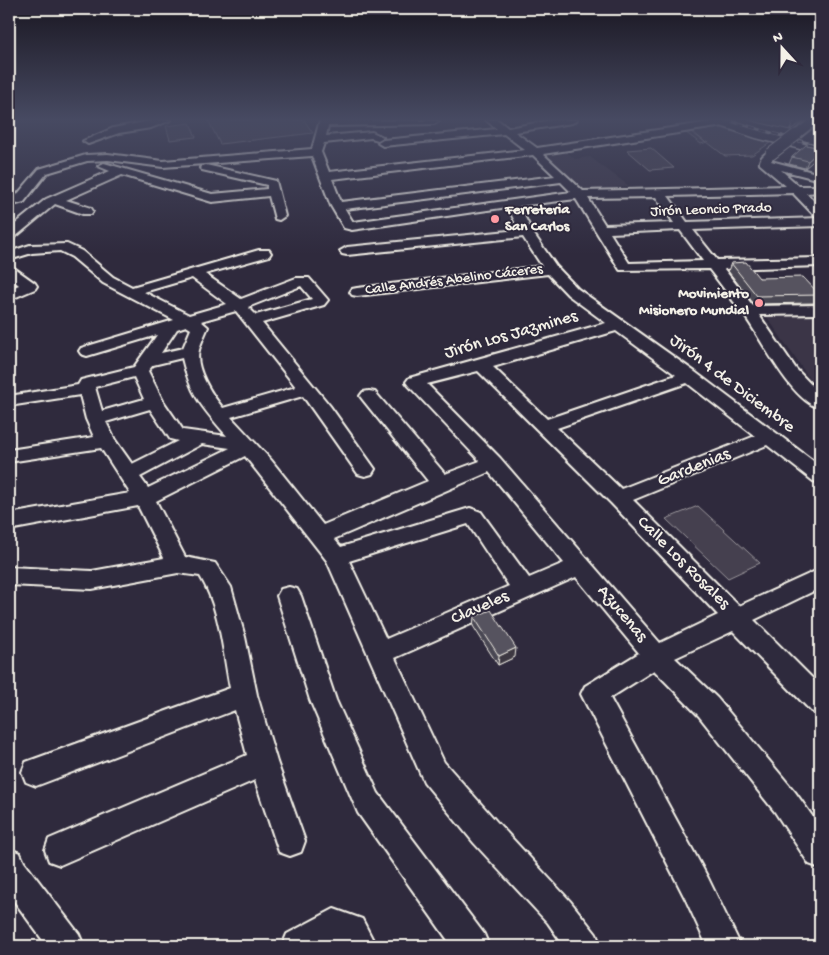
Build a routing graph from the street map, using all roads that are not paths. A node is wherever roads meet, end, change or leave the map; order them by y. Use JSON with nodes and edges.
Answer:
{"nodes":[{"id":1,"x":61,"y":165,"type":"edge"},
{"id":2,"x":101,"y":165,"type":"edge"},
{"id":3,"x":164,"y":165,"type":"edge"},
{"id":4,"x":208,"y":165,"type":"edge"},
{"id":5,"x":212,"y":165,"type":"edge"},
{"id":6,"x":321,"y":165,"type":"edge"},
{"id":7,"x":399,"y":165,"type":"edge"},
{"id":8,"x":431,"y":165,"type":"edge"},
{"id":9,"x":549,"y":165,"type":"edge"},
{"id":10,"x":774,"y":165,"type":"edge"},
{"id":11,"x":785,"y":165,"type":"edge"},
{"id":12,"x":240,"y":167,"type":"dead end"},
{"id":13,"x":402,"y":168,"type":"junction"},
{"id":14,"x":121,"y":172,"type":"junction"},
{"id":15,"x":326,"y":176,"type":"junction"},
{"id":16,"x":820,"y":177,"type":"edge"},
{"id":17,"x":564,"y":178,"type":"junction"},
{"id":18,"x":270,"y":187,"type":"junction"},
{"id":19,"x":820,"y":189,"type":"edge"},
{"id":20,"x":797,"y":190,"type":"junction"},
{"id":21,"x":659,"y":193,"type":"junction"},
{"id":22,"x":580,"y":195,"type":"junction"},
{"id":23,"x":55,"y":200,"type":"junction"},
{"id":24,"x":512,"y":203,"type":"junction"},
{"id":25,"x":10,"y":205,"type":"edge"},
{"id":26,"x":337,"y":206,"type":"junction"},
{"id":27,"x":87,"y":211,"type":"dead end"},
{"id":28,"x":820,"y":214,"type":"edge"},
{"id":29,"x":279,"y":216,"type":"dead end"},
{"id":30,"x":820,"y":222,"type":"edge"},
{"id":31,"x":683,"y":227,"type":"junction"},
{"id":32,"x":602,"y":230,"type":"junction"},
{"id":33,"x":527,"y":233,"type":"junction"},
{"id":34,"x":13,"y":246,"type":"edge"},
{"id":35,"x":347,"y":251,"type":"dead end"},
{"id":36,"x":264,"y":253,"type":"dead end"},
{"id":37,"x":820,"y":262,"type":"edge"},
{"id":38,"x":713,"y":266,"type":"junction"},
{"id":39,"x":551,"y":269,"type":"junction"},
{"id":40,"x":9,"y":271,"type":"edge"},
{"id":41,"x":194,"y":273,"type":"junction"},
{"id":42,"x":129,"y":292,"type":"junction"},
{"id":43,"x":357,"y":292,"type":"dead end"},
{"id":44,"x":9,"y":296,"type":"edge"},
{"id":45,"x":239,"y":305,"type":"junction"},
{"id":46,"x":820,"y":309,"type":"edge"},
{"id":47,"x":748,"y":311,"type":"junction"},
{"id":48,"x":253,"y":321,"type":"junction"},
{"id":49,"x":180,"y":323,"type":"junction"},
{"id":50,"x":618,"y":325,"type":"junction"},
{"id":51,"x":87,"y":351,"type":"dead end"},
{"id":52,"x":190,"y":351,"type":"junction"},
{"id":53,"x":481,"y":365,"type":"junction"},
{"id":54,"x":144,"y":366,"type":"junction"},
{"id":55,"x":689,"y":376,"type":"junction"},
{"id":56,"x":416,"y":382,"type":"joint"},
{"id":57,"x":87,"y":389,"type":"junction"},
{"id":58,"x":308,"y":389,"type":"junction"},
{"id":59,"x":369,"y":396,"type":"dead end"},
{"id":60,"x":9,"y":401,"type":"edge"},
{"id":61,"x":154,"y":402,"type":"junction"},
{"id":62,"x":820,"y":403,"type":"edge"},
{"id":63,"x":219,"y":415,"type":"junction"},
{"id":64,"x":95,"y":420,"type":"junction"},
{"id":65,"x":545,"y":426,"type":"junction"},
{"id":66,"x":770,"y":437,"type":"junction"},
{"id":67,"x":198,"y":439,"type":"junction"},
{"id":68,"x":106,"y":441,"type":"junction"},
{"id":69,"x":246,"y":445,"type":"junction"},
{"id":70,"x":9,"y":456,"type":"edge"},
{"id":71,"x":494,"y":464,"type":"junction"},
{"id":72,"x":365,"y":469,"type":"dead end"},
{"id":73,"x":129,"y":474,"type":"junction"},
{"id":74,"x":820,"y":476,"type":"edge"},
{"id":75,"x":441,"y":483,"type":"junction"},
{"id":76,"x":144,"y":498,"type":"junction"},
{"id":77,"x":618,"y":498,"type":"junction"},
{"id":78,"x":9,"y":522,"type":"edge"},
{"id":79,"x":319,"y":536,"type":"junction"},
{"id":80,"x":336,"y":557,"type":"junction"},
{"id":81,"x":178,"y":564,"type":"junction"},
{"id":82,"x":581,"y":565,"type":"junction"},
{"id":83,"x":9,"y":576,"type":"edge"},
{"id":84,"x":820,"y":578,"type":"edge"},
{"id":85,"x":524,"y":589,"type":"junction"},
{"id":86,"x":289,"y":596,"type":"dead end"},
{"id":87,"x":737,"y":617,"type":"junction"},
{"id":88,"x":379,"y":653,"type":"junction"},
{"id":89,"x":656,"y":656,"type":"junction"},
{"id":90,"x":244,"y":695,"type":"junction"},
{"id":91,"x":820,"y":703,"type":"edge"},
{"id":92,"x":263,"y":762,"type":"junction"},
{"id":93,"x":36,"y":772,"type":"dead end"},
{"id":94,"x":290,"y":841,"type":"dead end"},
{"id":95,"x":60,"y":850,"type":"dead end"},
{"id":96,"x":820,"y":852,"type":"edge"},
{"id":97,"x":10,"y":871,"type":"edge"},
{"id":98,"x":67,"y":946,"type":"edge"},
{"id":99,"x":299,"y":946,"type":"edge"},
{"id":100,"x":359,"y":946,"type":"edge"},
{"id":101,"x":472,"y":946,"type":"edge"},
{"id":102,"x":584,"y":946,"type":"edge"},
{"id":103,"x":724,"y":946,"type":"edge"}],
"edges":[{"from":1,"to":25,"type":"street"},
{"from":2,"to":14,"type":"street"},
{"from":3,"to":18,"type":"street"},
{"from":4,"to":18,"type":"street"},
{"from":5,"to":12,"type":"street"},
{"from":6,"to":15,"type":"street"},
{"from":7,"to":13,"type":"street"},
{"from":8,"to":13,"type":"street"},
{"from":9,"to":17,"type":"street"},
{"from":10,"to":20,"type":"street"},
{"from":11,"to":16,"type":"street"},
{"from":13,"to":15,"type":"street"},
{"from":14,"to":18,"type":"street"},
{"from":14,"to":23,"type":"street"},
{"from":15,"to":26,"type":"street"},
{"from":17,"to":22,"type":"street"},
{"from":17,"to":26,"type":"street"},
{"from":18,"to":29,"type":"street"},
{"from":19,"to":20,"type":"street"},
{"from":20,"to":21,"type":"street"},
{"from":20,"to":28,"type":"street"},
{"from":21,"to":22,"type":"street"},
{"from":21,"to":31,"type":"street"},
{"from":22,"to":24,"type":"street"},
{"from":22,"to":32,"type":"street"},
{"from":23,"to":27,"type":"street"},
{"from":23,"to":34,"type":"street"},
{"from":24,"to":26,"type":"street"},
{"from":24,"to":33,"type":"street","name":"Jirón 4 de Diciembre"},
{"from":30,"to":31,"type":"street","name":"Jirón Leoncio Prado"},
{"from":31,"to":32,"type":"street","name":"Jirón Leoncio Prado"},
{"from":31,"to":38,"type":"street"},
{"from":32,"to":38,"type":"street"},
{"from":33,"to":35,"type":"street"},
{"from":33,"to":39,"type":"street","name":"Jirón 4 de Diciembre"},
{"from":34,"to":42,"type":"street"},
{"from":36,"to":41,"type":"street"},
{"from":37,"to":38,"type":"street"},
{"from":38,"to":47,"type":"street"},
{"from":39,"to":43,"type":"street","name":"Calle Andrés Abelino Cáceres"},
{"from":39,"to":50,"type":"street","name":"Jirón 4 de Diciembre"},
{"from":40,"to":44,"type":"street"},
{"from":41,"to":42,"type":"street"},
{"from":41,"to":45,"type":"street"},
{"from":42,"to":49,"type":"street"},
{"from":45,"to":48,"type":"street"},
{"from":45,"to":48,"type":"street"},
{"from":45,"to":49,"type":"street"},
{"from":46,"to":47,"type":"street"},
{"from":47,"to":62,"type":"street"},
{"from":48,"to":58,"type":"street"},
{"from":49,"to":51,"type":"street"},
{"from":49,"to":52,"type":"street"},
{"from":49,"to":54,"type":"street"},
{"from":50,"to":53,"type":"street","name":"Jirón Los Jazmines"},
{"from":50,"to":55,"type":"street","name":"Jirón 4 de Diciembre"},
{"from":52,"to":54,"type":"street"},
{"from":52,"to":63,"type":"street"},
{"from":53,"to":56,"type":"street","name":"Jirón Los Jazmines"},
{"from":53,"to":65,"type":"street","name":"Calle Los Rosales"},
{"from":54,"to":57,"type":"street"},
{"from":54,"to":61,"type":"street"},
{"from":55,"to":65,"type":"street"},
{"from":55,"to":66,"type":"street","name":"Jirón 4 de Diciembre"},
{"from":56,"to":71,"type":"street","name":"Azucenas"},
{"from":57,"to":60,"type":"street"},
{"from":57,"to":64,"type":"street"},
{"from":58,"to":63,"type":"street"},
{"from":58,"to":72,"type":"street"},
{"from":59,"to":75,"type":"street"},
{"from":61,"to":64,"type":"street"},
{"from":61,"to":67,"type":"street"},
{"from":63,"to":69,"type":"street"},
{"from":64,"to":68,"type":"street"},
{"from":65,"to":77,"type":"street","name":"Calle Los Rosales"},
{"from":66,"to":74,"type":"street","name":"Jirón 4 de Diciembre"},
{"from":66,"to":77,"type":"street","name":"Gardenias"},
{"from":67,"to":69,"type":"street"},
{"from":67,"to":73,"type":"street"},
{"from":68,"to":70,"type":"street"},
{"from":68,"to":73,"type":"street"},
{"from":69,"to":76,"type":"street"},
{"from":69,"to":79,"type":"street"},
{"from":71,"to":75,"type":"street"},
{"from":71,"to":82,"type":"street","name":"Azucenas"},
{"from":73,"to":76,"type":"street"},
{"from":75,"to":79,"type":"street"},
{"from":76,"to":78,"type":"street"},
{"from":76,"to":81,"type":"street"},
{"from":77,"to":87,"type":"street","name":"Calle Los Rosales"},
{"from":79,"to":80,"type":"street"},
{"from":80,"to":85,"type":"street"},
{"from":80,"to":88,"type":"street"},
{"from":81,"to":83,"type":"street"},
{"from":81,"to":90,"type":"street"},
{"from":82,"to":85,"type":"street","name":"Claveles"},
{"from":82,"to":89,"type":"street","name":"Azucenas"},
{"from":84,"to":87,"type":"street"},
{"from":85,"to":88,"type":"street","name":"Claveles"},
{"from":86,"to":101,"type":"street"},
{"from":87,"to":89,"type":"street"},
{"from":87,"to":91,"type":"street","name":"Calle Los Rosales"},
{"from":88,"to":102,"type":"street"},
{"from":89,"to":96,"type":"street","name":"Azucenas"},
{"from":89,"to":103,"type":"street"},
{"from":90,"to":92,"type":"street"},
{"from":90,"to":93,"type":"street"},
{"from":92,"to":94,"type":"street"},
{"from":92,"to":95,"type":"street"},
{"from":97,"to":98,"type":"street"},
{"from":99,"to":100,"type":"street"}]}
